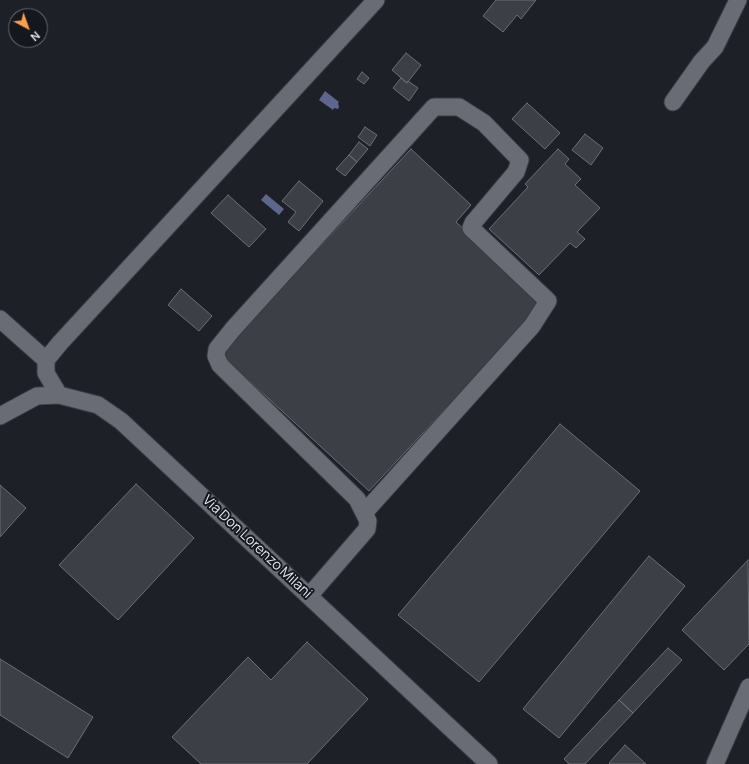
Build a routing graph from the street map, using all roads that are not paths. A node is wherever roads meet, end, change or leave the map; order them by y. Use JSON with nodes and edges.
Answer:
{"nodes":[{"id":1,"x":376,"y":0,"type":"edge"},
{"id":2,"x":738,"y":0,"type":"edge"},
{"id":3,"x":673,"y":102,"type":"dead end"},
{"id":4,"x":0,"y":319,"type":"edge"},
{"id":5,"x":46,"y":360,"type":"junction"},
{"id":6,"x":59,"y":395,"type":"junction"},
{"id":7,"x":0,"y":416,"type":"edge"},
{"id":8,"x":364,"y":513,"type":"junction"},
{"id":9,"x":309,"y":596,"type":"junction"},
{"id":10,"x":749,"y":687,"type":"edge"},
{"id":11,"x":489,"y":764,"type":"edge"},
{"id":12,"x":715,"y":764,"type":"edge"}],
"edges":[{"from":1,"to":5,"type":"street"},
{"from":2,"to":3,"type":"street"},
{"from":4,"to":5,"type":"street"},
{"from":5,"to":6,"type":"street"},
{"from":6,"to":7,"type":"street","name":"Via Don Lorenzo Milani"},
{"from":6,"to":9,"type":"street","name":"Via Don Lorenzo Milani"},
{"from":8,"to":8,"type":"street"},
{"from":8,"to":9,"type":"street"},
{"from":9,"to":11,"type":"street","name":"Via Don Lorenzo Milani"},
{"from":10,"to":12,"type":"street"}]}
